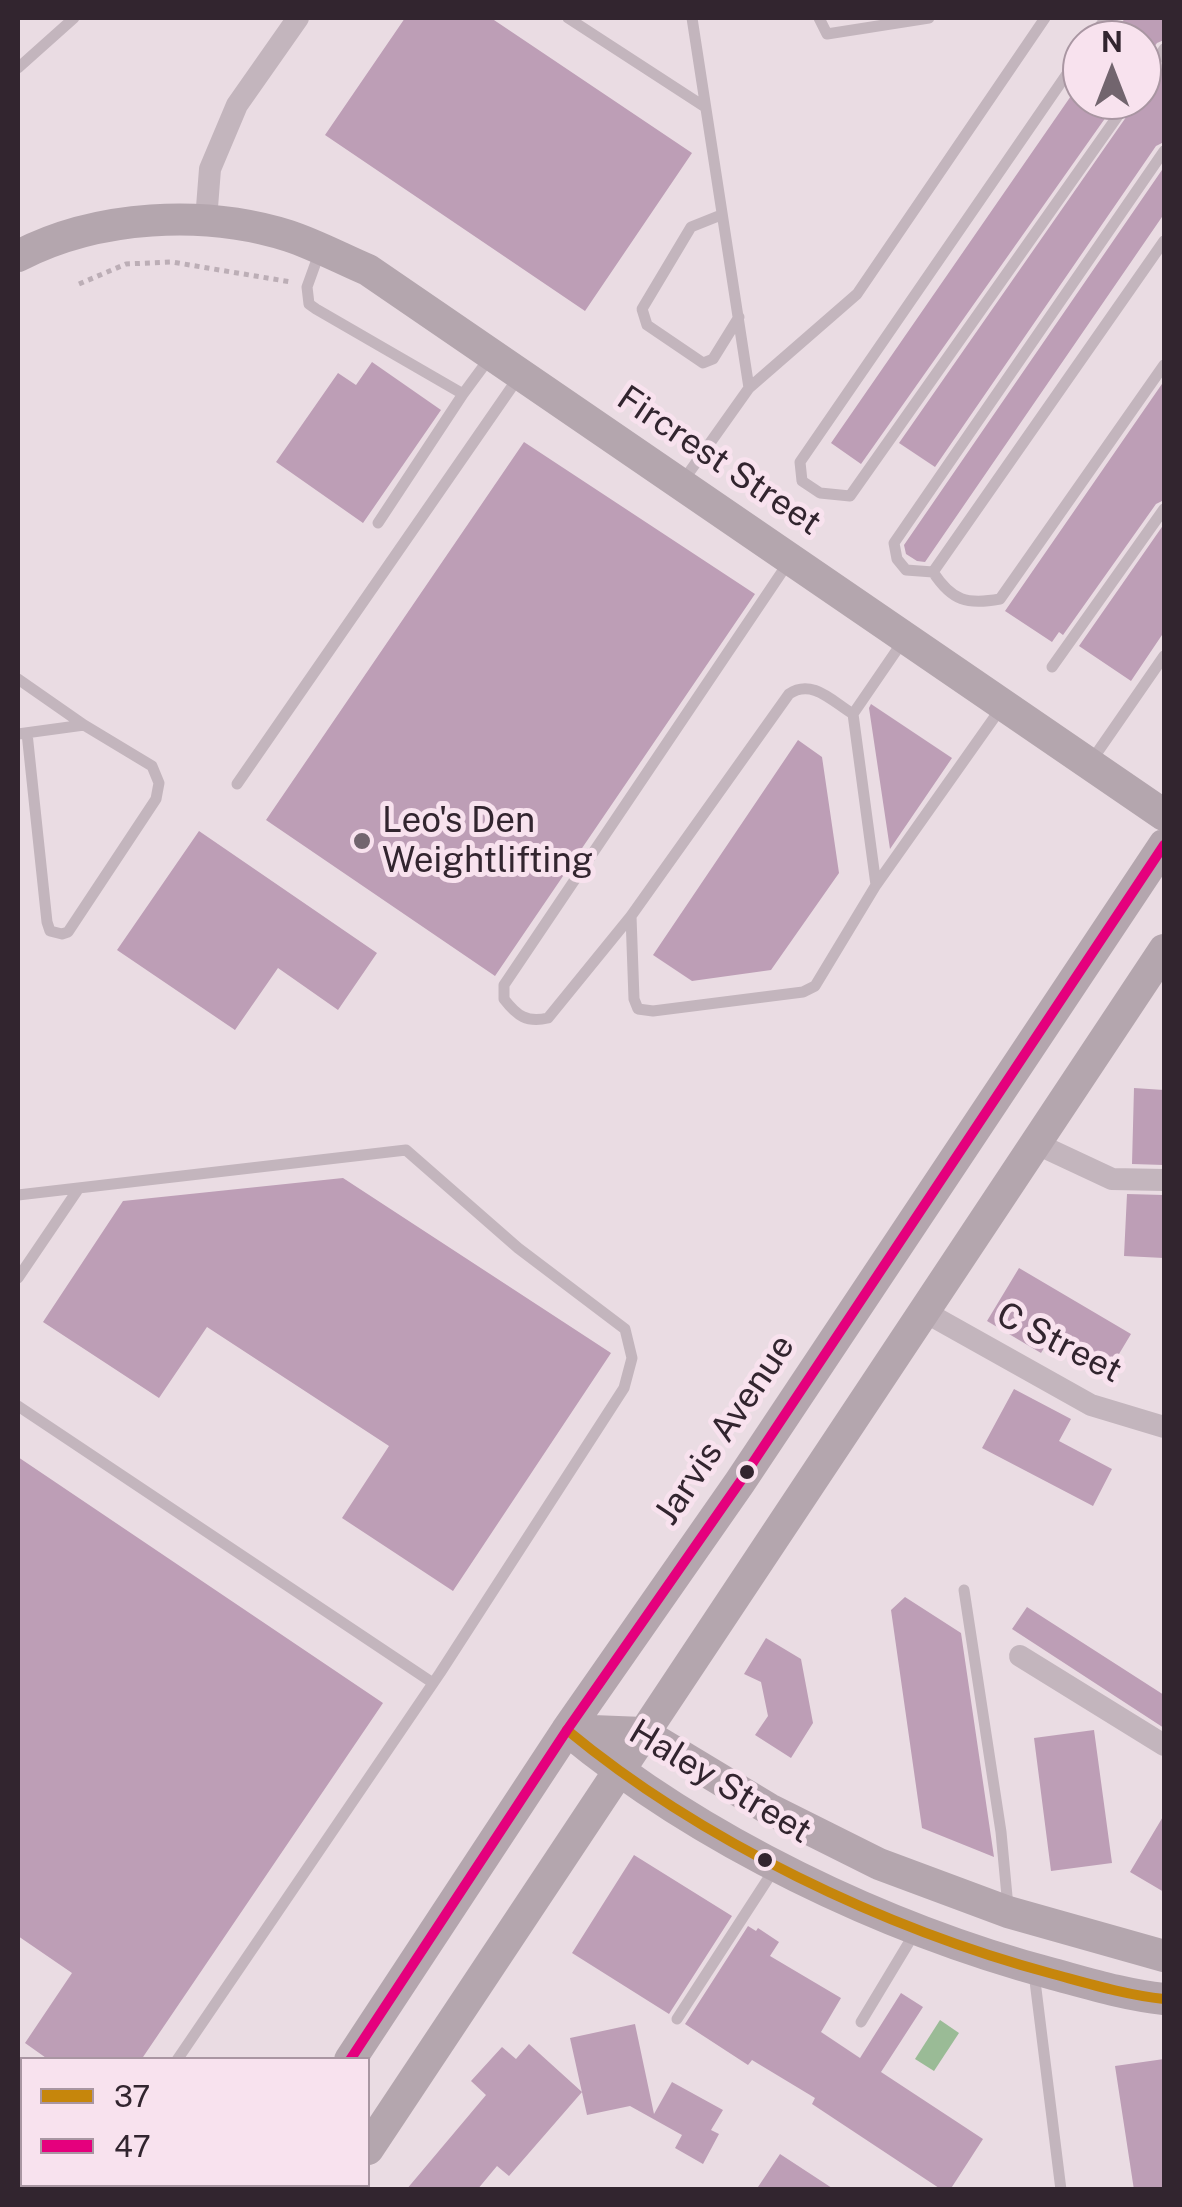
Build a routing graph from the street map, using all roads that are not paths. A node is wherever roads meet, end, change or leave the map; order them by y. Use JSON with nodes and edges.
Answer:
{"nodes":[{"id":1,"x":74,"y":18,"type":"edge"},
{"id":2,"x":298,"y":18,"type":"edge"},
{"id":3,"x":568,"y":18,"type":"edge"},
{"id":4,"x":692,"y":18,"type":"edge"},
{"id":5,"x":818,"y":18,"type":"edge"},
{"id":6,"x":929,"y":18,"type":"edge"},
{"id":7,"x":1046,"y":18,"type":"edge"},
{"id":8,"x":18,"y":68,"type":"edge"},
{"id":9,"x":1062,"y":81,"type":"edge"},
{"id":10,"x":705,"y":107,"type":"junction"},
{"id":11,"x":1115,"y":120,"type":"edge"},
{"id":12,"x":1164,"y":152,"type":"edge"},
{"id":13,"x":721,"y":215,"type":"junction"},
{"id":14,"x":206,"y":220,"type":"junction"},
{"id":15,"x":1164,"y":241,"type":"edge"},
{"id":16,"x":320,"y":250,"type":"junction"},
{"id":17,"x":18,"y":256,"type":"edge"},
{"id":18,"x":738,"y":317,"type":"junction"},
{"id":19,"x":490,"y":356,"type":"junction"},
{"id":20,"x":1164,"y":365,"type":"edge"},
{"id":21,"x":521,"y":374,"type":"junction"},
{"id":22,"x":750,"y":388,"type":"junction"},
{"id":23,"x":464,"y":394,"type":"junction"},
{"id":24,"x":681,"y":484,"type":"junction"},
{"id":25,"x":1164,"y":509,"type":"edge"},
{"id":26,"x":378,"y":523,"type":"dead end"},
{"id":27,"x":790,"y":559,"type":"junction"},
{"id":28,"x":933,"y":572,"type":"junction"},
{"id":29,"x":905,"y":638,"type":"junction"},
{"id":30,"x":1164,"y":656,"type":"edge"},
{"id":31,"x":1052,"y":667,"type":"dead end"},
{"id":32,"x":18,"y":679,"type":"edge"},
{"id":33,"x":1004,"y":705,"type":"junction"},
{"id":34,"x":852,"y":714,"type":"junction"},
{"id":35,"x":84,"y":725,"type":"junction"},
{"id":36,"x":22,"y":734,"type":"edge"},
{"id":37,"x":1090,"y":764,"type":"junction"},
{"id":38,"x":236,"y":784,"type":"dead end"},
{"id":39,"x":1164,"y":816,"type":"edge"},
{"id":40,"x":1164,"y":845,"type":"edge"},
{"id":41,"x":876,"y":885,"type":"junction"},
{"id":42,"x":630,"y":916,"type":"junction"},
{"id":43,"x":1164,"y":950,"type":"edge"},
{"id":44,"x":1035,"y":1143,"type":"junction"},
{"id":45,"x":1164,"y":1180,"type":"edge"},
{"id":46,"x":79,"y":1188,"type":"junction"},
{"id":47,"x":18,"y":1195,"type":"edge"},
{"id":48,"x":18,"y":1278,"type":"edge"},
{"id":49,"x":925,"y":1312,"type":"junction"},
{"id":50,"x":18,"y":1406,"type":"edge"},
{"id":51,"x":1164,"y":1427,"type":"edge"},
{"id":52,"x":964,"y":1590,"type":"dead end"},
{"id":53,"x":1020,"y":1656,"type":"dead end"},
{"id":54,"x":432,"y":1683,"type":"junction"},
{"id":55,"x":567,"y":1730,"type":"junction"},
{"id":56,"x":643,"y":1733,"type":"junction"},
{"id":57,"x":1164,"y":1745,"type":"edge"},
{"id":58,"x":617,"y":1772,"type":"junction"},
{"id":59,"x":777,"y":1864,"type":"junction"},
{"id":60,"x":1008,"y":1912,"type":"junction"},
{"id":61,"x":916,"y":1930,"type":"junction"},
{"id":62,"x":1164,"y":1956,"type":"edge"},
{"id":63,"x":1034,"y":1969,"type":"junction"},
{"id":64,"x":1164,"y":1999,"type":"edge"},
{"id":65,"x":677,"y":2019,"type":"dead end"},
{"id":66,"x":861,"y":2022,"type":"dead end"},
{"id":67,"x":179,"y":2057,"type":"edge"},
{"id":68,"x":352,"y":2057,"type":"edge"},
{"id":69,"x":370,"y":2146,"type":"edge"},
{"id":70,"x":1060,"y":2190,"type":"edge"}],
"edges":[{"from":1,"to":8,"type":"lane"},
{"from":2,"to":14,"type":"street"},
{"from":3,"to":10,"type":"lane"},
{"from":4,"to":10,"type":"lane"},
{"from":5,"to":6,"type":"lane"},
{"from":7,"to":22,"type":"lane"},
{"from":9,"to":11,"type":"lane"},
{"from":10,"to":13,"type":"lane"},
{"from":12,"to":28,"type":"lane"},
{"from":13,"to":18,"type":"lane"},
{"from":13,"to":18,"type":"lane"},
{"from":14,"to":16,"type":"main road","name":"Fircrest Street"},
{"from":14,"to":17,"type":"main road","name":"Fircrest Street"},
{"from":15,"to":28,"type":"lane"},
{"from":16,"to":19,"type":"main road","name":"Fircrest Street"},
{"from":16,"to":23,"type":"lane"},
{"from":18,"to":22,"type":"lane"},
{"from":19,"to":21,"type":"main road","name":"Fircrest Street"},
{"from":19,"to":23,"type":"lane"},
{"from":20,"to":28,"type":"lane"},
{"from":21,"to":24,"type":"main road","name":"Fircrest Street"},
{"from":21,"to":38,"type":"lane"},
{"from":22,"to":24,"type":"lane"},
{"from":23,"to":26,"type":"lane"},
{"from":24,"to":27,"type":"main road","name":"Fircrest Street"},
{"from":25,"to":31,"type":"lane"},
{"from":27,"to":29,"type":"main road","name":"Fircrest Street"},
{"from":27,"to":42,"type":"lane"},
{"from":29,"to":33,"type":"main road","name":"Fircrest Street"},
{"from":29,"to":34,"type":"lane"},
{"from":30,"to":37,"type":"lane"},
{"from":32,"to":35,"type":"lane"},
{"from":33,"to":37,"type":"main road","name":"Fircrest Street"},
{"from":33,"to":41,"type":"lane"},
{"from":34,"to":41,"type":"lane"},
{"from":34,"to":42,"type":"lane"},
{"from":35,"to":36,"type":"lane"},
{"from":35,"to":36,"type":"lane"},
{"from":37,"to":39,"type":"main road","name":"Fircrest Street"},
{"from":40,"to":55,"type":"main road","name":"Jarvis Avenue"},
{"from":41,"to":42,"type":"lane"},
{"from":43,"to":44,"type":"main road"},
{"from":44,"to":45,"type":"street"},
{"from":44,"to":49,"type":"main road"},
{"from":46,"to":47,"type":"lane"},
{"from":46,"to":48,"type":"lane"},
{"from":46,"to":54,"type":"lane"},
{"from":49,"to":51,"type":"street","name":"C Street"},
{"from":49,"to":56,"type":"main road"},
{"from":50,"to":54,"type":"lane"},
{"from":52,"to":60,"type":"lane"},
{"from":53,"to":57,"type":"street"},
{"from":54,"to":67,"type":"lane"},
{"from":55,"to":56,"type":"main road","name":"Haley Street"},
{"from":55,"to":58,"type":"main road","name":"Haley Street"},
{"from":55,"to":68,"type":"main road","name":"Jarvis Avenue"},
{"from":56,"to":58,"type":"main road"},
{"from":56,"to":60,"type":"main road","name":"Haley Street"},
{"from":58,"to":59,"type":"main road","name":"Haley Street"},
{"from":58,"to":69,"type":"main road"},
{"from":59,"to":61,"type":"main road","name":"Haley Street"},
{"from":59,"to":65,"type":"lane"},
{"from":60,"to":62,"type":"main road","name":"Haley Street"},
{"from":61,"to":63,"type":"main road","name":"Haley Street"},
{"from":61,"to":66,"type":"lane"},
{"from":63,"to":64,"type":"main road","name":"Haley Street"},
{"from":63,"to":70,"type":"lane"}]}
